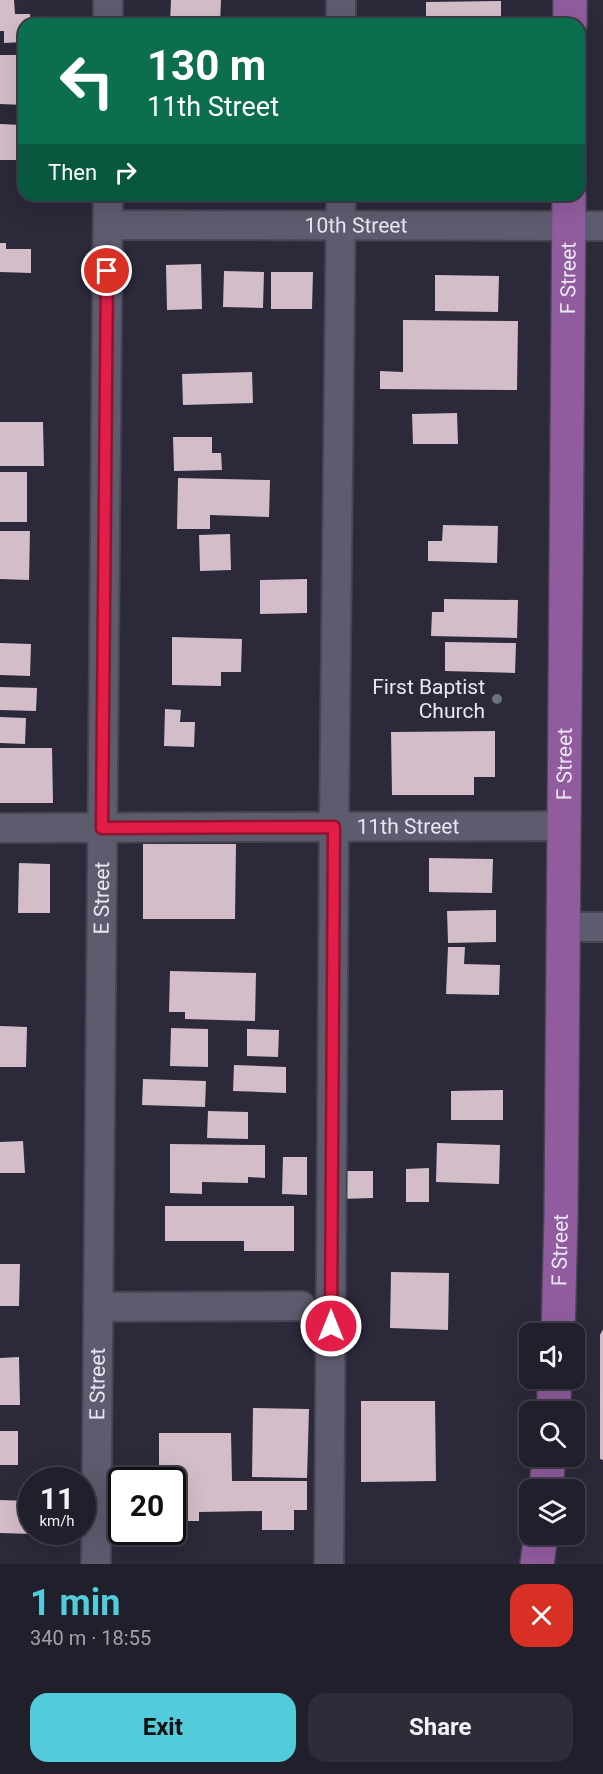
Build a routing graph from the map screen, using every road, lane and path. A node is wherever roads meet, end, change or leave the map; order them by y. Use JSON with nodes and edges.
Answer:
{"nodes":[{"id":1,"x":108,"y":0,"type":"edge"},
{"id":2,"x":341,"y":0,"type":"edge"},
{"id":3,"x":570,"y":0,"type":"edge"},
{"id":4,"x":108,"y":18,"type":"edge"},
{"id":5,"x":341,"y":18,"type":"edge"},
{"id":6,"x":570,"y":18,"type":"edge"},
{"id":7,"x":108,"y":201,"type":"edge"},
{"id":8,"x":341,"y":201,"type":"edge"},
{"id":9,"x":568,"y":210,"type":"edge"},
{"id":10,"x":108,"y":225,"type":"junction"},
{"id":11,"x":341,"y":225,"type":"junction"},
{"id":12,"x":603,"y":226,"type":"edge"},
{"id":13,"x":564,"y":826,"type":"junction"},
{"id":14,"x":334,"y":827,"type":"junction"},
{"id":15,"x":0,"y":828,"type":"edge"},
{"id":16,"x":102,"y":828,"type":"junction"},
{"id":17,"x":563,"y":927,"type":"junction"},
{"id":18,"x":603,"y":927,"type":"edge"},
{"id":19,"x":301,"y":1306,"type":"dead end"},
{"id":20,"x":98,"y":1307,"type":"junction"},
{"id":21,"x":558,"y":1323,"type":"edge"},
{"id":22,"x":540,"y":1545,"type":"edge"},
{"id":23,"x":96,"y":1564,"type":"edge"},
{"id":24,"x":329,"y":1564,"type":"edge"},
{"id":25,"x":537,"y":1564,"type":"edge"}],
"edges":[{"from":1,"to":4,"type":"street"},
{"from":2,"to":5,"type":"street"},
{"from":3,"to":6,"type":"main road"},
{"from":7,"to":10,"type":"street","name":"E Street"},
{"from":8,"to":11,"type":"street"},
{"from":9,"to":11,"type":"street","name":"10th Street"},
{"from":9,"to":12,"type":"street","name":"10th Street"},
{"from":9,"to":13,"type":"main road","name":"F Street"},
{"from":10,"to":11,"type":"street","name":"10th Street"},
{"from":10,"to":16,"type":"street","name":"E Street"},
{"from":11,"to":14,"type":"street"},
{"from":13,"to":14,"type":"street","name":"11th Street"},
{"from":13,"to":17,"type":"main road","name":"F Street"},
{"from":14,"to":16,"type":"street","name":"11th Street"},
{"from":14,"to":24,"type":"street"},
{"from":15,"to":16,"type":"street","name":"11th Street"},
{"from":16,"to":20,"type":"street","name":"E Street"},
{"from":17,"to":18,"type":"street"},
{"from":17,"to":21,"type":"main road","name":"F Street"},
{"from":19,"to":20,"type":"street"},
{"from":20,"to":23,"type":"street","name":"E Street"},
{"from":22,"to":25,"type":"main road"}]}
